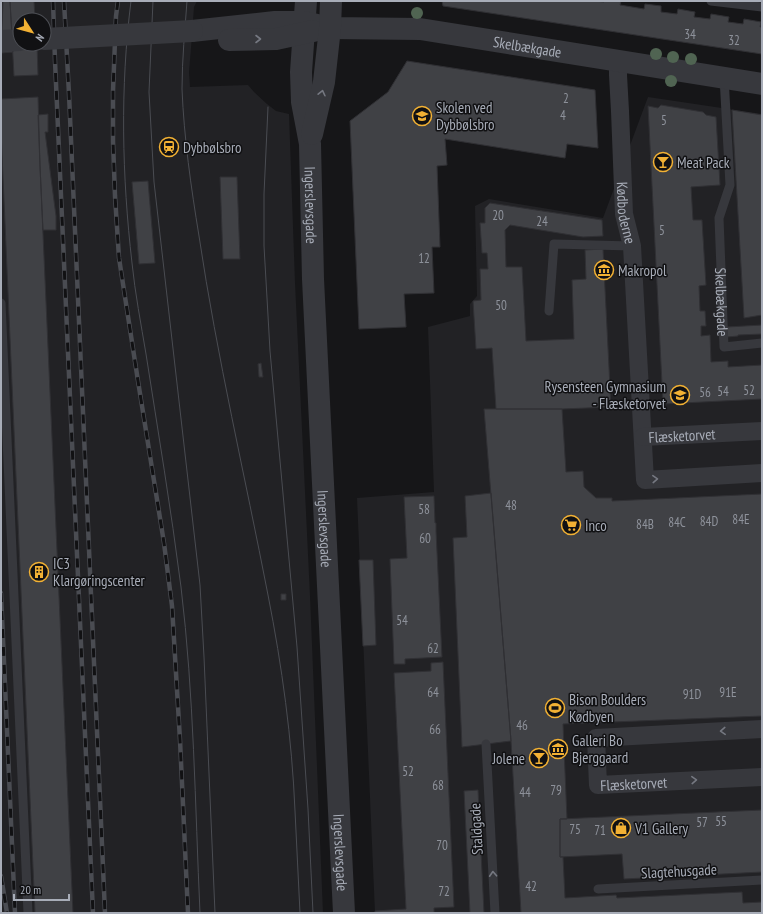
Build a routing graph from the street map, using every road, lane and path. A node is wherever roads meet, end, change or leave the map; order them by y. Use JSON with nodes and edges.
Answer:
{"nodes":[{"id":1,"x":331,"y":1,"type":"edge"},
{"id":2,"x":711,"y":1,"type":"edge"},
{"id":3,"x":762,"y":8,"type":"edge"},
{"id":4,"x":305,"y":19,"type":"edge"},
{"id":5,"x":330,"y":28,"type":"junction"},
{"id":6,"x":52,"y":39,"type":"edge"},
{"id":7,"x":12,"y":40,"type":"edge"},
{"id":8,"x":1,"y":41,"type":"edge"},
{"id":9,"x":618,"y":61,"type":"junction"},
{"id":10,"x":724,"y":77,"type":"junction"},
{"id":11,"x":762,"y":84,"type":"edge"},
{"id":12,"x":310,"y":144,"type":"junction"},
{"id":13,"x":632,"y":246,"type":"junction"},
{"id":14,"x":1,"y":303,"type":"edge"},
{"id":15,"x":549,"y":312,"type":"dead end"},
{"id":16,"x":762,"y":343,"type":"edge"},
{"id":17,"x":762,"y":431,"type":"edge"},
{"id":18,"x":643,"y":437,"type":"junction"},
{"id":19,"x":762,"y":474,"type":"edge"},
{"id":20,"x":762,"y":729,"type":"edge"},
{"id":21,"x":486,"y":744,"type":"dead end"},
{"id":22,"x":762,"y":777,"type":"edge"},
{"id":23,"x":762,"y":880,"type":"edge"},
{"id":24,"x":598,"y":889,"type":"dead end"},
{"id":25,"x":28,"y":913,"type":"edge"},
{"id":26,"x":344,"y":913,"type":"edge"},
{"id":27,"x":495,"y":913,"type":"edge"}],
"edges":[{"from":1,"to":5,"type":"street","name":"Ingerslevsgade"},
{"from":2,"to":3,"type":"lane"},
{"from":4,"to":5,"type":"street"},
{"from":4,"to":6,"type":"street","bridge":true},
{"from":4,"to":12,"type":"street","name":"Ingerslevsgade"},
{"from":5,"to":9,"type":"street","name":"Skelbækgade"},
{"from":12,"to":5,"type":"street","name":"Ingerslevsgade","one_way":true},
{"from":7,"to":8,"type":"street"},
{"from":9,"to":10,"type":"street","name":"Skelbækgade"},
{"from":9,"to":13,"type":"street","name":"Kødboderne"},
{"from":10,"to":11,"type":"street","name":"Skelbækgade"},
{"from":10,"to":16,"type":"lane","name":"Skelbækgade"},
{"from":12,"to":26,"type":"street","name":"Ingerslevsgade"},
{"from":13,"to":15,"type":"lane"},
{"from":13,"to":18,"type":"street","name":"Kødboderne"},
{"from":14,"to":25,"type":"lane"},
{"from":17,"to":18,"type":"street","name":"Flæsketorvet"},
{"from":18,"to":19,"type":"street","name":"Flæsketorvet","one_way":true},
{"from":20,"to":22,"type":"street","name":"Flæsketorvet","one_way":true},
{"from":27,"to":21,"type":"lane","name":"Staldgade","one_way":true},
{"from":23,"to":24,"type":"lane","name":"Slagtehusgade"}]}
